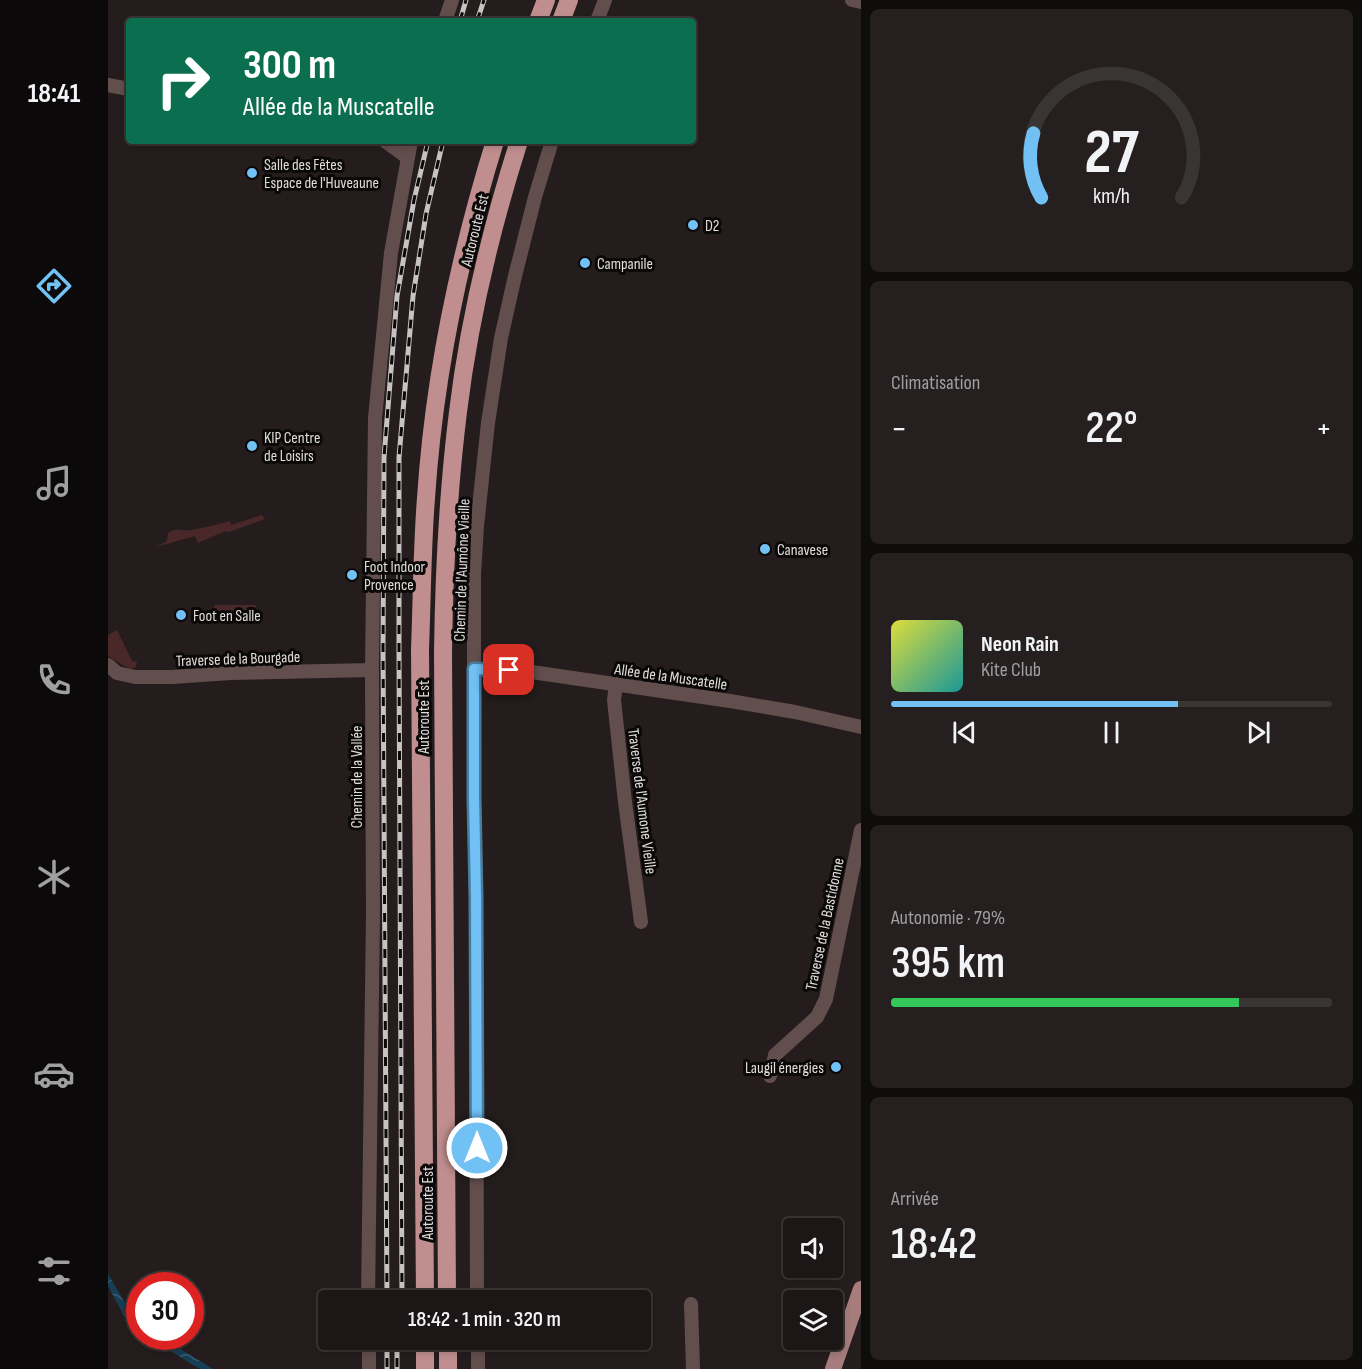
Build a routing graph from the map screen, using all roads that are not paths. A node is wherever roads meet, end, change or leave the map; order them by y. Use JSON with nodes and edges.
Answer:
{"nodes":[{"id":1,"x":452,"y":0,"type":"edge"},
{"id":2,"x":536,"y":0,"type":"edge"},
{"id":3,"x":546,"y":0,"type":"edge"},
{"id":4,"x":569,"y":0,"type":"edge"},
{"id":5,"x":605,"y":0,"type":"edge"},
{"id":6,"x":852,"y":0,"type":"edge"},
{"id":7,"x":861,"y":2,"type":"edge"},
{"id":8,"x":447,"y":18,"type":"edge"},
{"id":9,"x":531,"y":18,"type":"edge"},
{"id":10,"x":539,"y":18,"type":"edge"},
{"id":11,"x":562,"y":18,"type":"edge"},
{"id":12,"x":598,"y":18,"type":"edge"},
{"id":13,"x":108,"y":85,"type":"edge"},
{"id":14,"x":126,"y":88,"type":"edge"},
{"id":15,"x":389,"y":144,"type":"edge"},
{"id":16,"x":410,"y":144,"type":"edge"},
{"id":17,"x":494,"y":144,"type":"edge"},
{"id":18,"x":518,"y":144,"type":"edge"},
{"id":19,"x":551,"y":144,"type":"edge"},
{"id":20,"x":407,"y":157,"type":"junction"},
{"id":21,"x":108,"y":665,"type":"edge"},
{"id":22,"x":474,"y":669,"type":"junction"},
{"id":23,"x":372,"y":670,"type":"junction"},
{"id":24,"x":616,"y":684,"type":"junction"},
{"id":25,"x":861,"y":727,"type":"edge"},
{"id":26,"x":861,"y":830,"type":"edge"},
{"id":27,"x":641,"y":922,"type":"dead end"},
{"id":28,"x":770,"y":1076,"type":"dead end"},
{"id":29,"x":861,"y":1288,"type":"edge"},
{"id":30,"x":368,"y":1290,"type":"edge"},
{"id":31,"x":425,"y":1290,"type":"edge"},
{"id":32,"x":447,"y":1290,"type":"edge"},
{"id":33,"x":477,"y":1290,"type":"edge"},
{"id":34,"x":691,"y":1304,"type":"dead end"},
{"id":35,"x":369,"y":1350,"type":"edge"},
{"id":36,"x":425,"y":1350,"type":"edge"},
{"id":37,"x":448,"y":1350,"type":"edge"},
{"id":38,"x":478,"y":1350,"type":"edge"},
{"id":39,"x":369,"y":1369,"type":"edge"},
{"id":40,"x":425,"y":1369,"type":"edge"},
{"id":41,"x":448,"y":1369,"type":"edge"},
{"id":42,"x":478,"y":1369,"type":"edge"},
{"id":43,"x":693,"y":1369,"type":"edge"},
{"id":44,"x":833,"y":1369,"type":"edge"}],
"edges":[{"from":1,"to":8,"type":"street"},
{"from":2,"to":9,"type":"highway"},
{"from":3,"to":10,"type":"highway"},
{"from":4,"to":11,"type":"highway"},
{"from":5,"to":12,"type":"street"},
{"from":6,"to":7,"type":"street"},
{"from":13,"to":14,"type":"street"},
{"from":15,"to":20,"type":"street"},
{"from":16,"to":20,"type":"street","name":"Chemin de la Vallée"},
{"from":17,"to":31,"type":"highway","name":"Autoroute Est"},
{"from":18,"to":32,"type":"highway","name":"Autoroute Est"},
{"from":19,"to":22,"type":"street","name":"Chemin de l'Aumône Vieille"},
{"from":20,"to":23,"type":"street","name":"Chemin de la Vallée"},
{"from":21,"to":23,"type":"street","name":"Traverse de la Bourgade"},
{"from":22,"to":24,"type":"street","name":"Allée de la Muscatelle"},
{"from":22,"to":33,"type":"street","name":"Chemin de l'Aumône Vieille"},
{"from":23,"to":30,"type":"street","name":"Chemin de la Vallée"},
{"from":24,"to":25,"type":"street","name":"Allée de la Muscatelle"},
{"from":24,"to":27,"type":"street","name":"Traverse de l'Aumone Vieille"},
{"from":26,"to":28,"type":"street","name":"Traverse de la Bastidonne"},
{"from":29,"to":44,"type":"main road"},
{"from":34,"to":43,"type":"street"},
{"from":35,"to":39,"type":"street"},
{"from":36,"to":40,"type":"highway"},
{"from":37,"to":41,"type":"highway"},
{"from":38,"to":42,"type":"street"}]}
